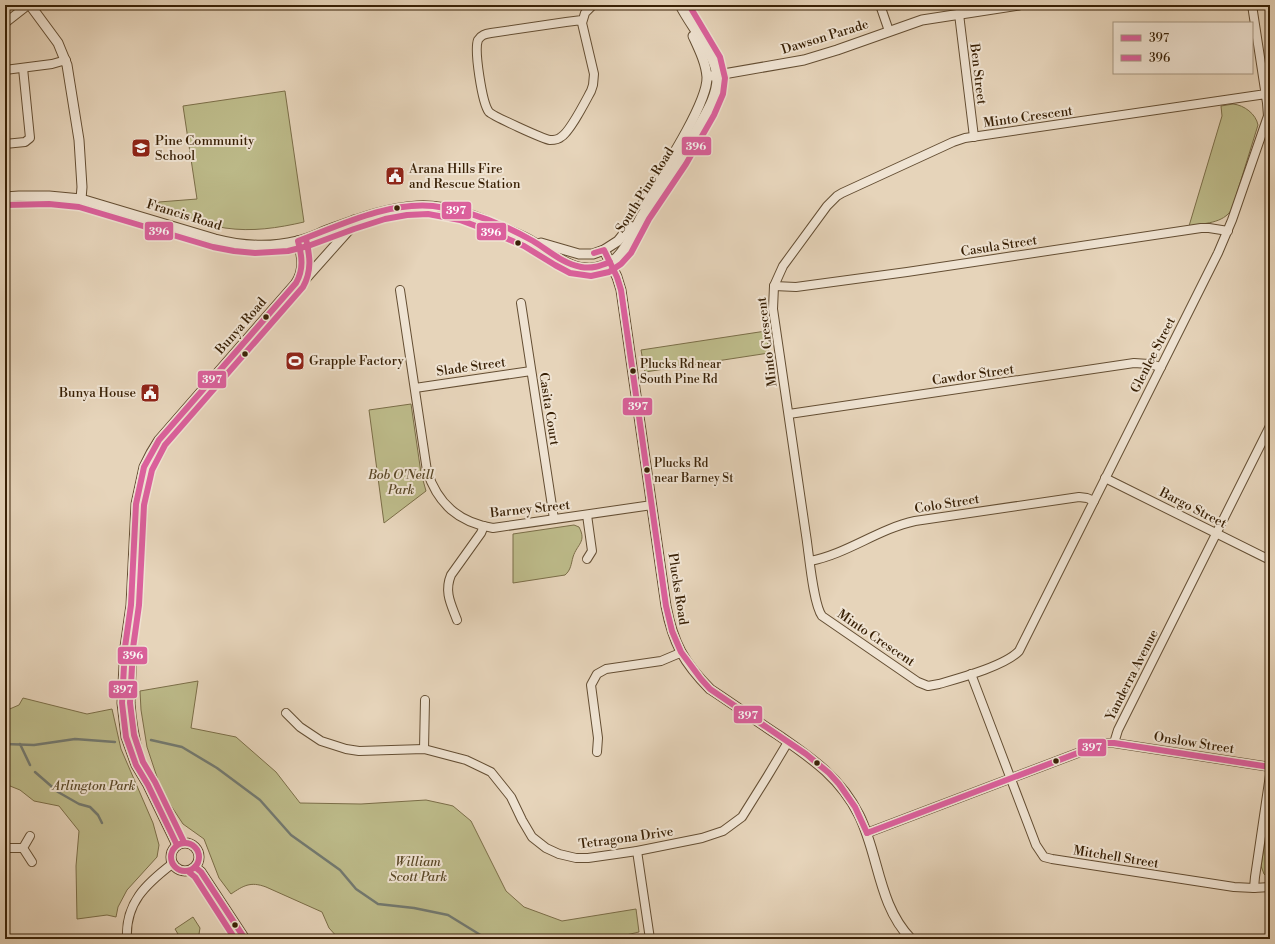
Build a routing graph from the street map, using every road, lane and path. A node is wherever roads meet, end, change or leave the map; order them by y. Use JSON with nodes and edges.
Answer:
{"nodes":[{"id":1,"x":29,"y":5,"type":"edge"},
{"id":2,"x":593,"y":5,"type":"edge"},
{"id":3,"x":880,"y":5,"type":"edge"},
{"id":4,"x":1019,"y":5,"type":"edge"},
{"id":5,"x":1252,"y":5,"type":"edge"},
{"id":6,"x":681,"y":7,"type":"edge"},
{"id":7,"x":959,"y":14,"type":"junction"},
{"id":8,"x":582,"y":20,"type":"junction"},
{"id":9,"x":5,"y":23,"type":"edge"},
{"id":10,"x":889,"y":31,"type":"junction"},
{"id":11,"x":66,"y":60,"type":"junction"},
{"id":12,"x":23,"y":68,"type":"junction"},
{"id":13,"x":5,"y":70,"type":"edge"},
{"id":14,"x":717,"y":76,"type":"junction"},
{"id":15,"x":707,"y":77,"type":"junction"},
{"id":16,"x":1266,"y":94,"type":"junction"},
{"id":17,"x":1269,"y":116,"type":"edge"},
{"id":18,"x":974,"y":137,"type":"junction"},
{"id":19,"x":5,"y":144,"type":"edge"},
{"id":20,"x":5,"y":197,"type":"edge"},
{"id":21,"x":81,"y":199,"type":"junction"},
{"id":22,"x":354,"y":220,"type":"junction"},
{"id":23,"x":1228,"y":231,"type":"junction"},
{"id":24,"x":298,"y":241,"type":"junction"},
{"id":25,"x":534,"y":242,"type":"junction"},
{"id":26,"x":604,"y":250,"type":"junction"},
{"id":27,"x":610,"y":262,"type":"junction"},
{"id":28,"x":296,"y":283,"type":"junction"},
{"id":29,"x":774,"y":286,"type":"junction"},
{"id":30,"x":400,"y":290,"type":"dead end"},
{"id":31,"x":521,"y":303,"type":"dead end"},
{"id":32,"x":1160,"y":367,"type":"junction"},
{"id":33,"x":531,"y":371,"type":"junction"},
{"id":34,"x":415,"y":388,"type":"junction"},
{"id":35,"x":788,"y":414,"type":"junction"},
{"id":36,"x":1270,"y":426,"type":"edge"},
{"id":37,"x":1106,"y":478,"type":"junction"},
{"id":38,"x":1094,"y":501,"type":"junction"},
{"id":39,"x":652,"y":505,"type":"junction"},
{"id":40,"x":587,"y":515,"type":"junction"},
{"id":41,"x":554,"y":519,"type":"junction"},
{"id":42,"x":484,"y":526,"type":"junction"},
{"id":43,"x":1217,"y":533,"type":"junction"},
{"id":44,"x":587,"y":559,"type":"dead end"},
{"id":45,"x":1270,"y":560,"type":"edge"},
{"id":46,"x":810,"y":561,"type":"junction"},
{"id":47,"x":457,"y":620,"type":"dead end"},
{"id":48,"x":680,"y":653,"type":"junction"},
{"id":49,"x":971,"y":674,"type":"junction"},
{"id":50,"x":425,"y":700,"type":"dead end"},
{"id":51,"x":286,"y":713,"type":"dead end"},
{"id":52,"x":788,"y":742,"type":"junction"},
{"id":53,"x":1114,"y":743,"type":"junction"},
{"id":54,"x":424,"y":749,"type":"junction"},
{"id":55,"x":597,"y":752,"type":"dead end"},
{"id":56,"x":1270,"y":767,"type":"edge"},
{"id":57,"x":1270,"y":775,"type":"edge"},
{"id":58,"x":1010,"y":778,"type":"junction"},
{"id":59,"x":867,"y":833,"type":"junction"},
{"id":60,"x":30,"y":836,"type":"dead end"},
{"id":61,"x":177,"y":845,"type":"junction"},
{"id":62,"x":5,"y":848,"type":"edge"},
{"id":63,"x":23,"y":848,"type":"junction"},
{"id":64,"x":637,"y":851,"type":"junction"},
{"id":65,"x":32,"y":862,"type":"dead end"},
{"id":66,"x":172,"y":864,"type":"junction"},
{"id":67,"x":196,"y":867,"type":"junction"},
{"id":68,"x":1270,"y":887,"type":"edge"},
{"id":69,"x":1254,"y":888,"type":"junction"},
{"id":70,"x":127,"y":939,"type":"edge"},
{"id":71,"x":245,"y":939,"type":"edge"},
{"id":72,"x":650,"y":939,"type":"edge"},
{"id":73,"x":911,"y":939,"type":"edge"}],
"edges":[{"from":1,"to":9,"type":"street"},
{"from":1,"to":11,"type":"street"},
{"from":2,"to":8,"type":"street"},
{"from":3,"to":10,"type":"street"},
{"from":4,"to":7,"type":"street","name":"Dawson Parade"},
{"from":5,"to":16,"type":"street","name":"Glenlee Street"},
{"from":6,"to":14,"type":"street","name":"South Pine Road"},
{"from":6,"to":15,"type":"street","name":"South Pine Road"},
{"from":7,"to":10,"type":"street","name":"Dawson Parade"},
{"from":7,"to":18,"type":"street","name":"Ben Street"},
{"from":8,"to":8,"type":"street"},
{"from":10,"to":14,"type":"street","name":"Dawson Parade"},
{"from":11,"to":12,"type":"street"},
{"from":11,"to":21,"type":"street"},
{"from":12,"to":13,"type":"street"},
{"from":12,"to":19,"type":"street"},
{"from":14,"to":15,"type":"street","name":"Dawson Parade"},
{"from":14,"to":27,"type":"street","name":"South Pine Road"},
{"from":15,"to":26,"type":"street","name":"South Pine Road"},
{"from":16,"to":17,"type":"street","name":"Glenlee Street"},
{"from":16,"to":18,"type":"street","name":"Minto Crescent"},
{"from":17,"to":23,"type":"street","name":"Glenlee Street"},
{"from":18,"to":29,"type":"street","name":"Minto Crescent"},
{"from":20,"to":21,"type":"street","name":"Francis Road"},
{"from":21,"to":24,"type":"street","name":"Francis Road"},
{"from":22,"to":24,"type":"street","name":"Francis Road"},
{"from":22,"to":25,"type":"street","name":"South Pine Road"},
{"from":22,"to":28,"type":"street","name":"Bunya Road"},
{"from":23,"to":29,"type":"street","name":"Casula Street"},
{"from":23,"to":32,"type":"street","name":"Glenlee Street"},
{"from":24,"to":28,"type":"street","name":"Bunya Road"},
{"from":25,"to":26,"type":"street","name":"South Pine Road"},
{"from":25,"to":27,"type":"street","name":"South Pine Road"},
{"from":26,"to":27,"type":"street","name":"Plucks Road"},
{"from":27,"to":39,"type":"street","name":"Plucks Road"},
{"from":28,"to":61,"type":"street","name":"Bunya Road"},
{"from":29,"to":35,"type":"street","name":"Minto Crescent"},
{"from":30,"to":34,"type":"street","name":"Barney Street"},
{"from":31,"to":33,"type":"street","name":"Casita Court"},
{"from":32,"to":35,"type":"street","name":"Cawdor Street"},
{"from":32,"to":37,"type":"street","name":"Glenlee Street"},
{"from":33,"to":34,"type":"street","name":"Slade Street"},
{"from":33,"to":41,"type":"street","name":"Casita Court"},
{"from":34,"to":42,"type":"street","name":"Barney Street"},
{"from":35,"to":46,"type":"street","name":"Minto Crescent"},
{"from":36,"to":43,"type":"street","name":"Yanderra Avenue"},
{"from":37,"to":38,"type":"street","name":"Glenlee Street"},
{"from":37,"to":43,"type":"street","name":"Bargo Street"},
{"from":38,"to":46,"type":"street","name":"Colo Street"},
{"from":38,"to":49,"type":"street","name":"Glenlee Street"},
{"from":39,"to":40,"type":"street","name":"Barney Street"},
{"from":39,"to":48,"type":"street","name":"Plucks Road"},
{"from":40,"to":41,"type":"street","name":"Barney Street"},
{"from":40,"to":44,"type":"street"},
{"from":41,"to":42,"type":"street","name":"Barney Street"},
{"from":42,"to":47,"type":"street"},
{"from":43,"to":45,"type":"street","name":"Bargo Street"},
{"from":43,"to":53,"type":"street","name":"Yanderra Avenue"},
{"from":46,"to":49,"type":"street","name":"Minto Crescent"},
{"from":48,"to":52,"type":"street","name":"Plucks Road"},
{"from":48,"to":55,"type":"street"},
{"from":49,"to":58,"type":"street"},
{"from":50,"to":54,"type":"street"},
{"from":51,"to":54,"type":"street","name":"Tetragona Drive"},
{"from":52,"to":59,"type":"street","name":"Plucks Road"},
{"from":52,"to":64,"type":"street","name":"Tetragona Drive"},
{"from":53,"to":56,"type":"street","name":"Onslow Street"},
{"from":53,"to":58,"type":"street"},
{"from":54,"to":64,"type":"street","name":"Tetragona Drive"},
{"from":57,"to":69,"type":"street"},
{"from":58,"to":59,"type":"street"},
{"from":58,"to":69,"type":"street","name":"Mitchell Street"},
{"from":59,"to":73,"type":"street","name":"Plucks Road"},
{"from":60,"to":63,"type":"street"},
{"from":61,"to":66,"type":"street"},
{"from":61,"to":67,"type":"street"},
{"from":62,"to":63,"type":"street"},
{"from":63,"to":65,"type":"street"},
{"from":64,"to":72,"type":"street"},
{"from":66,"to":67,"type":"street"},
{"from":66,"to":70,"type":"street"},
{"from":67,"to":71,"type":"street"},
{"from":68,"to":69,"type":"street","name":"Mitchell Street"}]}
